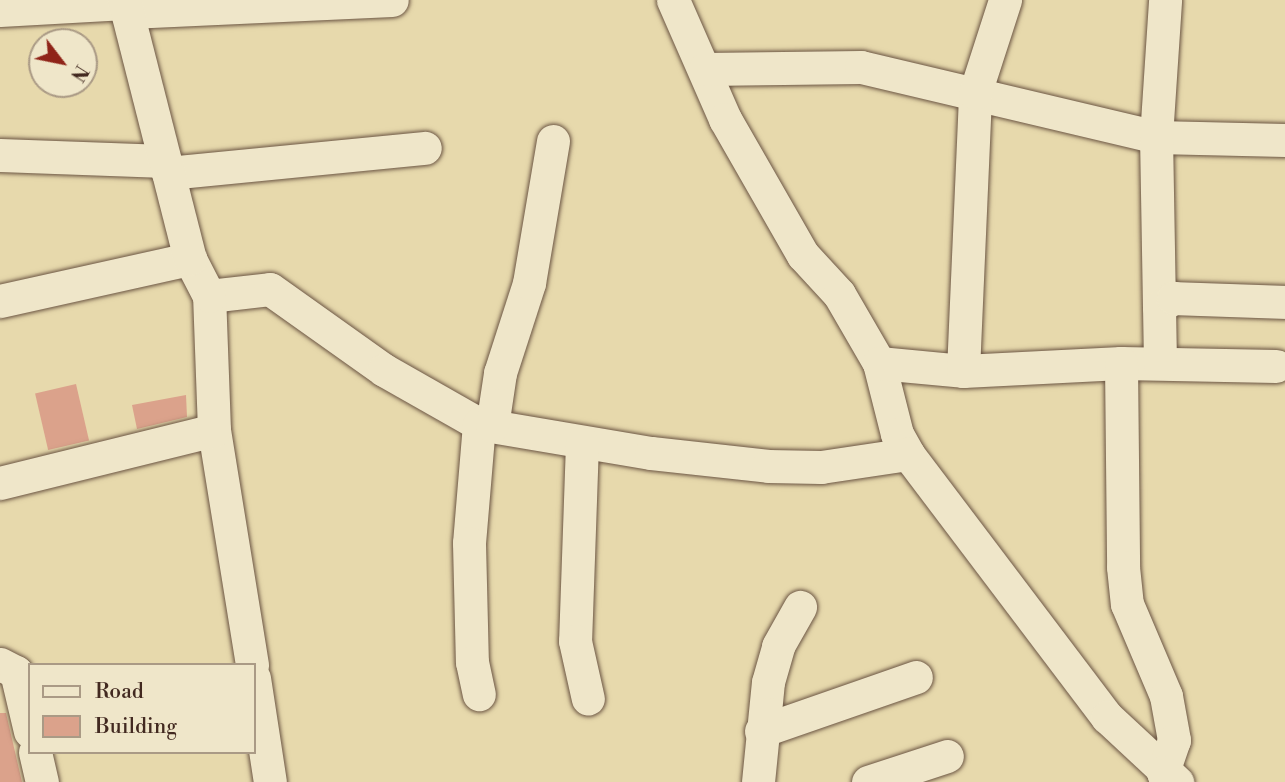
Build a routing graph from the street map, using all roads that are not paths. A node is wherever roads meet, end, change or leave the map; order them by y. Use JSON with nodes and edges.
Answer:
{"nodes":[{"id":1,"x":392,"y":0,"type":"edge"},
{"id":2,"x":673,"y":0,"type":"edge"},
{"id":3,"x":1005,"y":0,"type":"edge"},
{"id":4,"x":1165,"y":0,"type":"edge"},
{"id":5,"x":126,"y":5,"type":"edge"},
{"id":6,"x":0,"y":10,"type":"edge"},
{"id":7,"x":705,"y":69,"type":"junction"},
{"id":8,"x":975,"y":93,"type":"junction"},
{"id":9,"x":1156,"y":136,"type":"junction"},
{"id":10,"x":1285,"y":140,"type":"edge"},
{"id":11,"x":553,"y":141,"type":"dead end"},
{"id":12,"x":425,"y":148,"type":"dead end"},
{"id":13,"x":0,"y":155,"type":"edge"},
{"id":14,"x":167,"y":167,"type":"junction"},
{"id":15,"x":190,"y":259,"type":"junction"},
{"id":16,"x":209,"y":296,"type":"junction"},
{"id":17,"x":0,"y":301,"type":"edge"},
{"id":18,"x":1285,"y":302,"type":"edge"},
{"id":19,"x":1159,"y":307,"type":"junction"},
{"id":20,"x":880,"y":363,"type":"junction"},
{"id":21,"x":1121,"y":363,"type":"junction"},
{"id":22,"x":1160,"y":363,"type":"junction"},
{"id":23,"x":1276,"y":366,"type":"dead end"},
{"id":24,"x":963,"y":371,"type":"junction"},
{"id":25,"x":485,"y":425,"type":"junction"},
{"id":26,"x":214,"y":430,"type":"junction"},
{"id":27,"x":582,"y":443,"type":"junction"},
{"id":28,"x":908,"y":454,"type":"junction"},
{"id":29,"x":0,"y":483,"type":"edge"},
{"id":30,"x":800,"y":607,"type":"dead end"},
{"id":31,"x":252,"y":663,"type":"edge"},
{"id":32,"x":0,"y":664,"type":"edge"},
{"id":33,"x":916,"y":677,"type":"dead end"},
{"id":34,"x":256,"y":691,"type":"edge"},
{"id":35,"x":480,"y":694,"type":"dead end"},
{"id":36,"x":588,"y":699,"type":"dead end"},
{"id":37,"x":28,"y":723,"type":"edge"},
{"id":38,"x":761,"y":731,"type":"junction"},
{"id":39,"x":35,"y":754,"type":"edge"},
{"id":40,"x":947,"y":756,"type":"dead end"},
{"id":41,"x":1169,"y":779,"type":"edge"},
{"id":42,"x":41,"y":782,"type":"edge"},
{"id":43,"x":270,"y":782,"type":"edge"},
{"id":44,"x":758,"y":782,"type":"edge"},
{"id":45,"x":868,"y":782,"type":"edge"}],
"edges":[{"from":1,"to":5,"type":"street"},
{"from":2,"to":7,"type":"street"},
{"from":3,"to":8,"type":"street"},
{"from":4,"to":9,"type":"street"},
{"from":5,"to":6,"type":"street"},
{"from":5,"to":14,"type":"street"},
{"from":7,"to":8,"type":"street"},
{"from":7,"to":20,"type":"street"},
{"from":8,"to":9,"type":"street"},
{"from":8,"to":24,"type":"street"},
{"from":9,"to":10,"type":"street"},
{"from":9,"to":19,"type":"street"},
{"from":11,"to":25,"type":"street"},
{"from":12,"to":14,"type":"street"},
{"from":13,"to":14,"type":"street"},
{"from":14,"to":15,"type":"street"},
{"from":15,"to":16,"type":"street"},
{"from":15,"to":17,"type":"street"},
{"from":16,"to":25,"type":"street"},
{"from":16,"to":26,"type":"street"},
{"from":18,"to":19,"type":"street"},
{"from":19,"to":22,"type":"street"},
{"from":20,"to":24,"type":"street"},
{"from":20,"to":28,"type":"street"},
{"from":21,"to":22,"type":"street"},
{"from":21,"to":24,"type":"street"},
{"from":21,"to":41,"type":"street"},
{"from":22,"to":23,"type":"street"},
{"from":25,"to":27,"type":"street"},
{"from":25,"to":35,"type":"street"},
{"from":26,"to":29,"type":"street"},
{"from":26,"to":31,"type":"street"},
{"from":27,"to":28,"type":"street"},
{"from":27,"to":36,"type":"street"},
{"from":28,"to":41,"type":"street"},
{"from":30,"to":38,"type":"street"},
{"from":32,"to":37,"type":"street"},
{"from":33,"to":38,"type":"street"},
{"from":34,"to":43,"type":"street"},
{"from":38,"to":44,"type":"street"},
{"from":39,"to":42,"type":"street"},
{"from":40,"to":45,"type":"street"}]}
